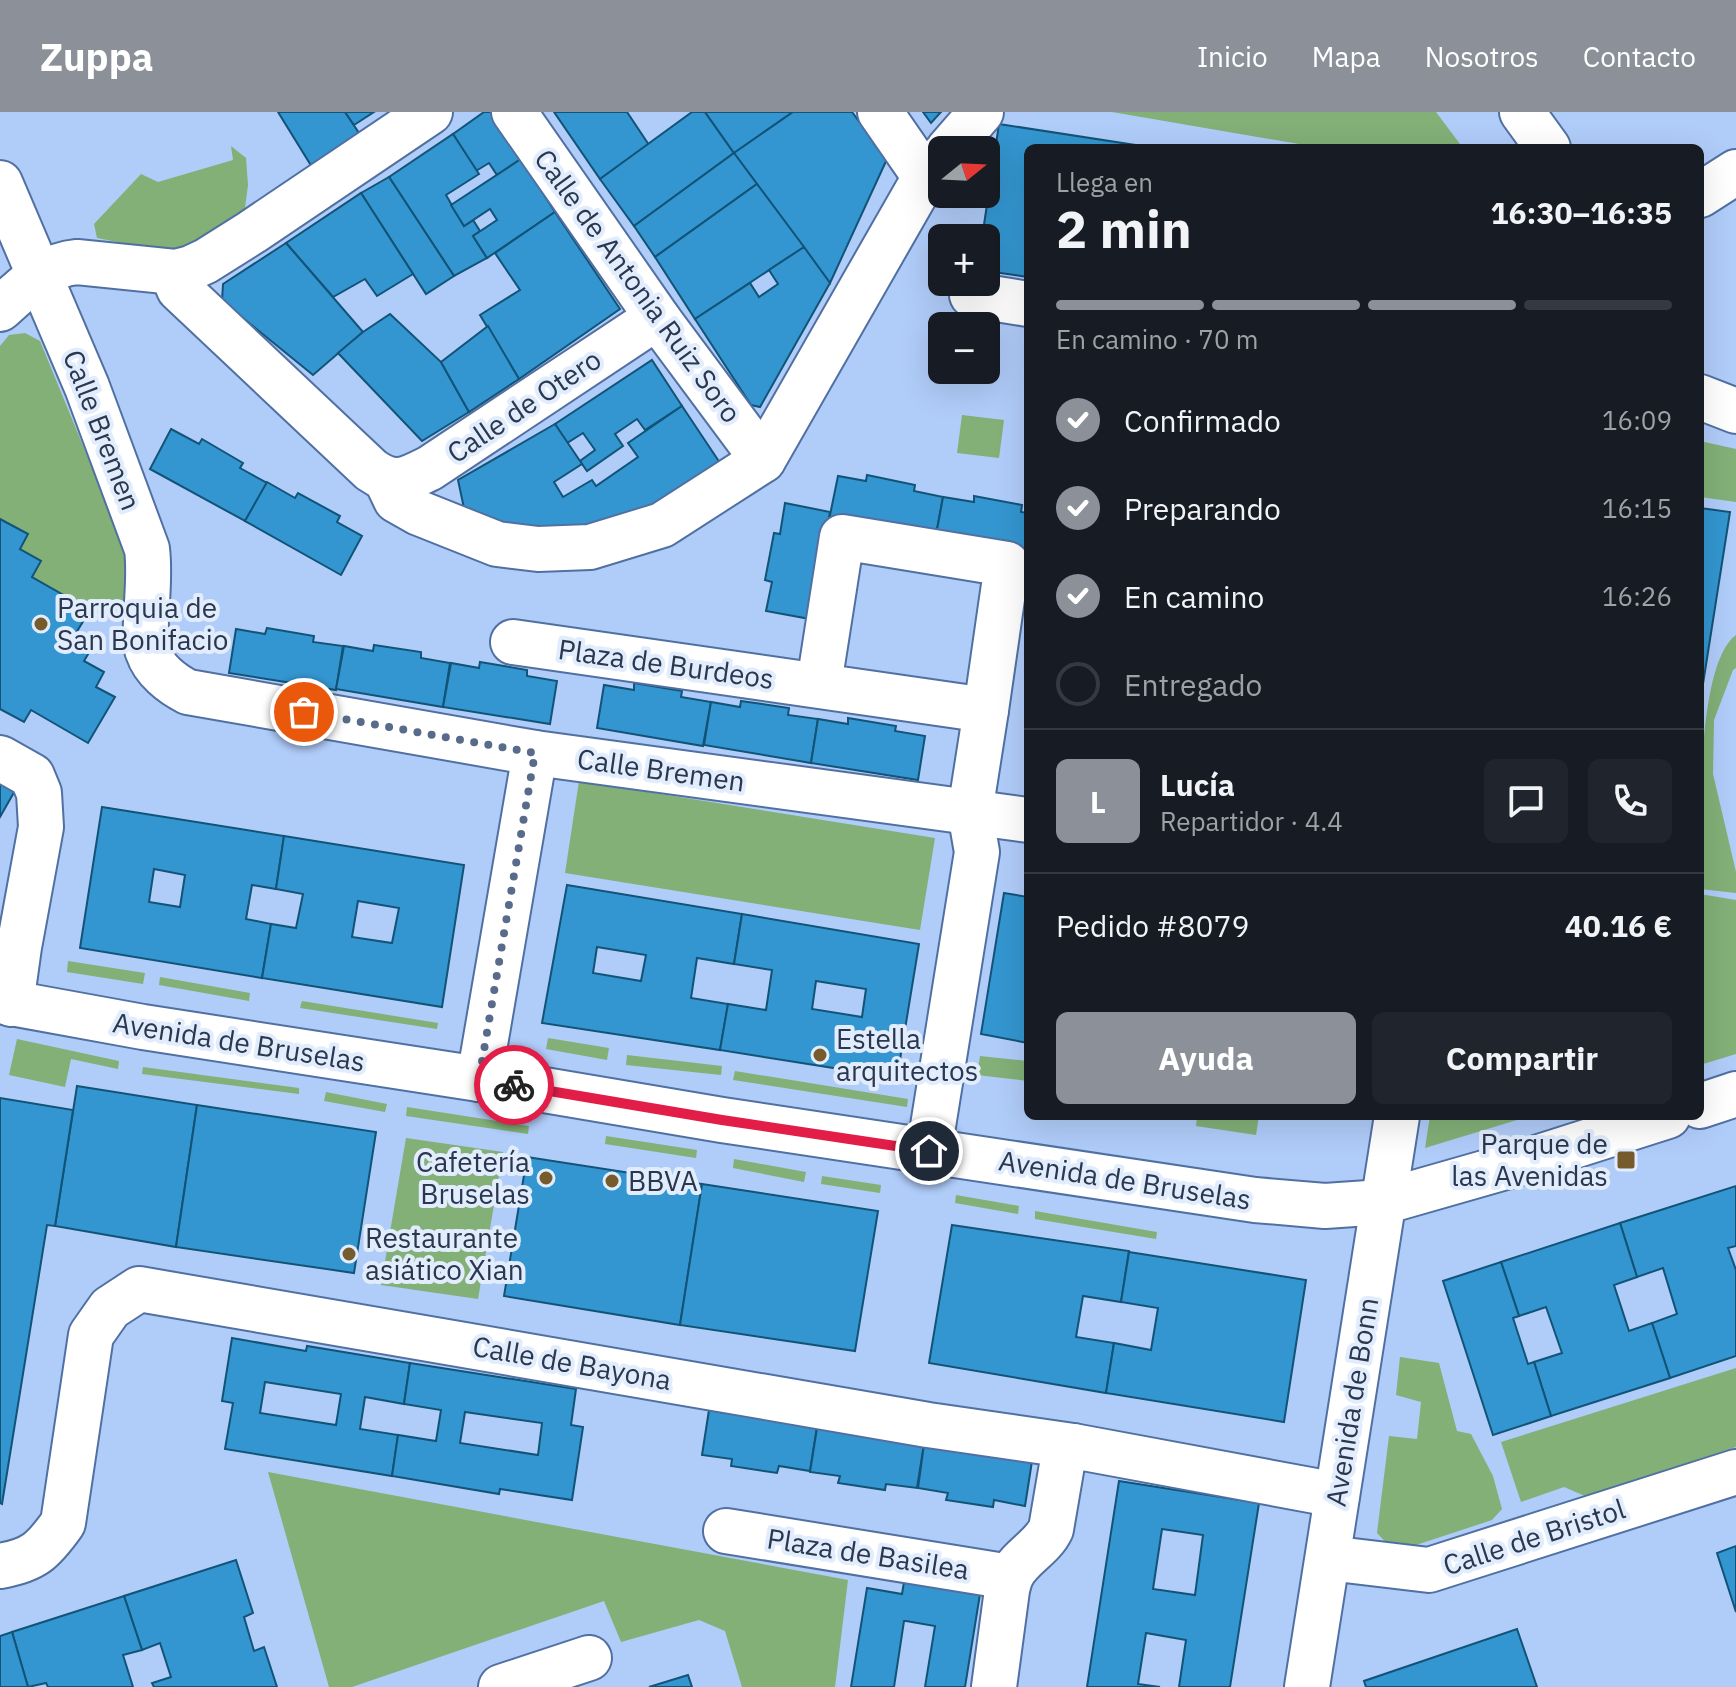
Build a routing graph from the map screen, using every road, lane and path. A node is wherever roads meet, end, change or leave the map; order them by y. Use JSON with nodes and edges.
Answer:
{"nodes":[{"id":1,"x":430,"y":112,"type":"edge"},
{"id":2,"x":514,"y":112,"type":"edge"},
{"id":3,"x":880,"y":112,"type":"edge"},
{"id":4,"x":981,"y":112,"type":"edge"},
{"id":5,"x":1522,"y":112,"type":"edge"},
{"id":6,"x":960,"y":136,"type":"edge"},
{"id":7,"x":1545,"y":144,"type":"edge"},
{"id":8,"x":928,"y":153,"type":"edge"},
{"id":9,"x":1736,"y":172,"type":"edge"},
{"id":10,"x":928,"y":177,"type":"edge"},
{"id":11,"x":0,"y":183,"type":"edge"},
{"id":12,"x":1704,"y":192,"type":"edge"},
{"id":13,"x":175,"y":272,"type":"junction"},
{"id":14,"x":40,"y":274,"type":"junction"},
{"id":15,"x":978,"y":296,"type":"edge"},
{"id":16,"x":1024,"y":303,"type":"edge"},
{"id":17,"x":0,"y":309,"type":"edge"},
{"id":18,"x":659,"y":320,"type":"junction"},
{"id":19,"x":1704,"y":399,"type":"edge"},
{"id":20,"x":1736,"y":411,"type":"edge"},
{"id":21,"x":763,"y":460,"type":"junction"},
{"id":22,"x":386,"y":479,"type":"junction"},
{"id":23,"x":513,"y":642,"type":"dead end"},
{"id":24,"x":819,"y":684,"type":"junction"},
{"id":25,"x":986,"y":710,"type":"junction"},
{"id":26,"x":535,"y":753,"type":"junction"},
{"id":27,"x":0,"y":758,"type":"edge"},
{"id":28,"x":970,"y":812,"type":"junction"},
{"id":29,"x":1024,"y":819,"type":"edge"},
{"id":30,"x":6,"y":1002,"type":"edge"},
{"id":31,"x":479,"y":1079,"type":"junction"},
{"id":32,"x":1736,"y":1094,"type":"edge"},
{"id":33,"x":1704,"y":1105,"type":"edge"},
{"id":34,"x":1396,"y":1120,"type":"edge"},
{"id":35,"x":1655,"y":1120,"type":"edge"},
{"id":36,"x":929,"y":1151,"type":"junction"},
{"id":37,"x":1383,"y":1202,"type":"junction"},
{"id":38,"x":1073,"y":1446,"type":"junction"},
{"id":39,"x":1736,"y":1472,"type":"edge"},
{"id":40,"x":1337,"y":1495,"type":"junction"},
{"id":41,"x":726,"y":1531,"type":"dead end"},
{"id":42,"x":1328,"y":1558,"type":"junction"},
{"id":43,"x":0,"y":1566,"type":"edge"},
{"id":44,"x":1010,"y":1577,"type":"junction"},
{"id":45,"x":589,"y":1658,"type":"dead end"},
{"id":46,"x":501,"y":1687,"type":"edge"},
{"id":47,"x":994,"y":1687,"type":"edge"},
{"id":48,"x":1307,"y":1687,"type":"edge"}],
"edges":[{"from":1,"to":13,"type":"street"},
{"from":2,"to":18,"type":"street","name":"Calle de Antonia Ruiz Soro"},
{"from":3,"to":8,"type":"street"},
{"from":4,"to":6,"type":"street"},
{"from":5,"to":7,"type":"street"},
{"from":9,"to":12,"type":"street"},
{"from":10,"to":21,"type":"street"},
{"from":11,"to":14,"type":"street","name":"Calle Bremen"},
{"from":13,"to":14,"type":"street"},
{"from":13,"to":22,"type":"street"},
{"from":14,"to":17,"type":"street"},
{"from":14,"to":26,"type":"street","name":"Calle Bremen"},
{"from":15,"to":16,"type":"street"},
{"from":18,"to":21,"type":"street","name":"Calle de Antonia Ruiz Soro"},
{"from":18,"to":22,"type":"street","name":"Calle de Otero"},
{"from":19,"to":20,"type":"street"},
{"from":21,"to":22,"type":"street"},
{"from":23,"to":24,"type":"street","name":"Plaza de Burdeos"},
{"from":24,"to":25,"type":"street","name":"Plaza de Burdeos"},
{"from":24,"to":25,"type":"street"},
{"from":25,"to":28,"type":"street"},
{"from":26,"to":28,"type":"street","name":"Calle Bremen"},
{"from":26,"to":31,"type":"street"},
{"from":27,"to":30,"type":"street"},
{"from":28,"to":29,"type":"street","name":"Calle Bremen"},
{"from":28,"to":36,"type":"street"},
{"from":30,"to":31,"type":"street","name":"Avenida de Bruselas"},
{"from":31,"to":36,"type":"street","name":"Avenida de Bruselas"},
{"from":32,"to":33,"type":"street"},
{"from":34,"to":37,"type":"street","name":"Avenida de Bonn"},
{"from":35,"to":37,"type":"street","name":"Avenida de Bruselas"},
{"from":36,"to":37,"type":"street","name":"Avenida de Bruselas"},
{"from":37,"to":40,"type":"street","name":"Avenida de Bonn"},
{"from":38,"to":40,"type":"street","name":"Calle de Bayona"},
{"from":38,"to":43,"type":"street","name":"Calle de Bayona"},
{"from":38,"to":44,"type":"street"},
{"from":39,"to":42,"type":"street","name":"Calle de Bristol"},
{"from":40,"to":42,"type":"street","name":"Avenida de Bonn"},
{"from":41,"to":44,"type":"street","name":"Plaza de Basilea"},
{"from":42,"to":48,"type":"street","name":"Avenida de Bonn"},
{"from":44,"to":47,"type":"street","name":"Plaza de Basilea"},
{"from":45,"to":46,"type":"street"}]}
